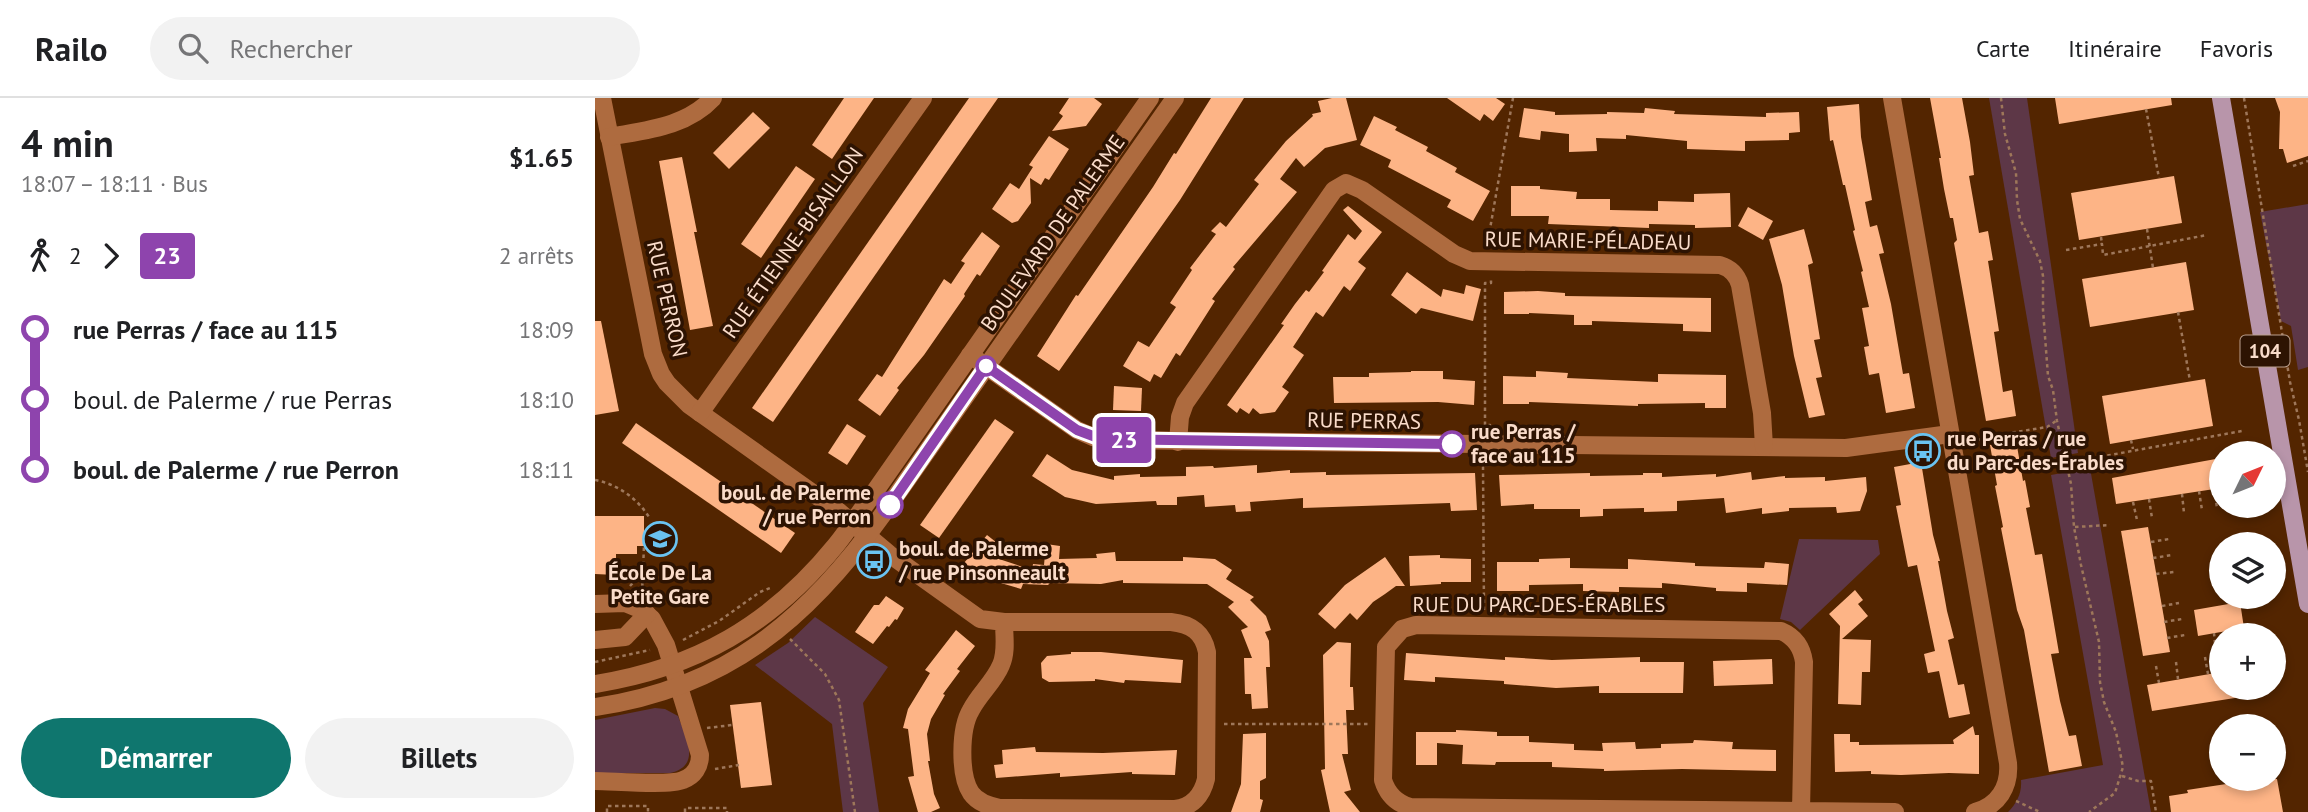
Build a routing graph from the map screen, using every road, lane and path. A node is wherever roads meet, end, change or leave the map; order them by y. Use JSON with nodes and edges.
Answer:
{"nodes":[{"id":1,"x":601,"y":98,"type":"edge"},
{"id":2,"x":713,"y":98,"type":"edge"},
{"id":3,"x":923,"y":98,"type":"edge"},
{"id":4,"x":1150,"y":98,"type":"edge"},
{"id":5,"x":1175,"y":98,"type":"edge"},
{"id":6,"x":1513,"y":98,"type":"edge"},
{"id":7,"x":1892,"y":98,"type":"edge"},
{"id":8,"x":2001,"y":98,"type":"edge"},
{"id":9,"x":2221,"y":98,"type":"edge"},
{"id":10,"x":2244,"y":98,"type":"edge"},
{"id":11,"x":2146,"y":109,"type":"dead end"},
{"id":12,"x":609,"y":137,"type":"junction"},
{"id":13,"x":2308,"y":161,"type":"edge"},
{"id":14,"x":2293,"y":166,"type":"dead end"},
{"id":15,"x":2159,"y":178,"type":"dead end"},
{"id":16,"x":2147,"y":229,"type":"dead end"},
{"id":17,"x":2207,"y":235,"type":"dead end"},
{"id":18,"x":2101,"y":237,"type":"dead end"},
{"id":19,"x":2102,"y":244,"type":"junction"},
{"id":20,"x":2150,"y":246,"type":"junction"},
{"id":21,"x":2066,"y":250,"type":"dead end"},
{"id":22,"x":1486,"y":252,"type":"dead end"},
{"id":23,"x":2153,"y":268,"type":"dead end"},
{"id":24,"x":1491,"y":273,"type":"dead end"},
{"id":25,"x":2178,"y":312,"type":"dead end"},
{"id":26,"x":970,"y":355,"type":"junction"},
{"id":27,"x":986,"y":366,"type":"junction"},
{"id":28,"x":2190,"y":382,"type":"dead end"},
{"id":29,"x":701,"y":413,"type":"junction"},
{"id":30,"x":2057,"y":421,"type":"junction"},
{"id":31,"x":2242,"y":430,"type":"dead end"},
{"id":32,"x":1490,"y":434,"type":"dead end"},
{"id":33,"x":1956,"y":436,"type":"junction"},
{"id":34,"x":2131,"y":440,"type":"dead end"},
{"id":35,"x":1178,"y":442,"type":"junction"},
{"id":36,"x":1765,"y":447,"type":"junction"},
{"id":37,"x":2133,"y":449,"type":"junction"},
{"id":38,"x":1489,"y":454,"type":"dead end"},
{"id":39,"x":2066,"y":463,"type":"junction"},
{"id":40,"x":2308,"y":472,"type":"edge"},
{"id":41,"x":595,"y":480,"type":"edge"},
{"id":42,"x":2199,"y":491,"type":"dead end"},
{"id":43,"x":2182,"y":494,"type":"dead end"},
{"id":44,"x":2149,"y":499,"type":"dead end"},
{"id":45,"x":2133,"y":502,"type":"dead end"},
{"id":46,"x":2202,"y":510,"type":"dead end"},
{"id":47,"x":2184,"y":513,"type":"dead end"},
{"id":48,"x":649,"y":517,"type":"dead end"},
{"id":49,"x":2152,"y":518,"type":"dead end"},
{"id":50,"x":2137,"y":520,"type":"dead end"},
{"id":51,"x":852,"y":523,"type":"junction"},
{"id":52,"x":2110,"y":525,"type":"dead end"},
{"id":53,"x":2074,"y":527,"type":"junction"},
{"id":54,"x":868,"y":536,"type":"junction"},
{"id":55,"x":2169,"y":540,"type":"dead end"},
{"id":56,"x":2151,"y":542,"type":"dead end"},
{"id":57,"x":649,"y":546,"type":"dead end"},
{"id":58,"x":2172,"y":555,"type":"dead end"},
{"id":59,"x":2153,"y":558,"type":"dead end"},
{"id":60,"x":2174,"y":572,"type":"dead end"},
{"id":61,"x":642,"y":573,"type":"junction"},
{"id":62,"x":649,"y":573,"type":"dead end"},
{"id":63,"x":2156,"y":574,"type":"dead end"},
{"id":64,"x":628,"y":588,"type":"dead end"},
{"id":65,"x":642,"y":595,"type":"dead end"},
{"id":66,"x":787,"y":597,"type":"junction"},
{"id":67,"x":2179,"y":603,"type":"dead end"},
{"id":68,"x":595,"y":604,"type":"edge"},
{"id":69,"x":2308,"y":604,"type":"edge"},
{"id":70,"x":2162,"y":606,"type":"dead end"},
{"id":71,"x":647,"y":614,"type":"junction"},
{"id":72,"x":1483,"y":614,"type":"dead end"},
{"id":73,"x":2182,"y":619,"type":"dead end"},
{"id":74,"x":1004,"y":622,"type":"junction"},
{"id":75,"x":2164,"y":622,"type":"dead end"},
{"id":76,"x":2185,"y":635,"type":"dead end"},
{"id":77,"x":2167,"y":638,"type":"dead end"},
{"id":78,"x":789,"y":639,"type":"dead end"},
{"id":79,"x":595,"y":640,"type":"edge"},
{"id":80,"x":683,"y":640,"type":"dead end"},
{"id":81,"x":649,"y":650,"type":"dead end"},
{"id":82,"x":2205,"y":657,"type":"dead end"},
{"id":83,"x":595,"y":662,"type":"edge"},
{"id":84,"x":2176,"y":662,"type":"dead end"},
{"id":85,"x":672,"y":666,"type":"junction"},
{"id":86,"x":2156,"y":666,"type":"dead end"},
{"id":87,"x":2208,"y":674,"type":"dead end"},
{"id":88,"x":2178,"y":679,"type":"dead end"},
{"id":89,"x":2159,"y":683,"type":"dead end"},
{"id":90,"x":595,"y":684,"type":"edge"},
{"id":91,"x":678,"y":687,"type":"junction"},
{"id":92,"x":595,"y":706,"type":"edge"},
{"id":93,"x":1218,"y":724,"type":"dead end"},
{"id":94,"x":1371,"y":724,"type":"dead end"},
{"id":95,"x":732,"y":725,"type":"dead end"},
{"id":96,"x":702,"y":729,"type":"dead end"},
{"id":97,"x":739,"y":765,"type":"dead end"},
{"id":98,"x":711,"y":769,"type":"dead end"},
{"id":99,"x":2122,"y":776,"type":"junction"},
{"id":100,"x":595,"y":781,"type":"edge"},
{"id":101,"x":2016,"y":801,"type":"dead end"},
{"id":102,"x":1801,"y":811,"type":"edge"},
{"id":103,"x":607,"y":812,"type":"edge"},
{"id":104,"x":648,"y":812,"type":"edge"},
{"id":105,"x":685,"y":812,"type":"edge"},
{"id":106,"x":727,"y":812,"type":"edge"},
{"id":107,"x":855,"y":812,"type":"edge"},
{"id":108,"x":1895,"y":812,"type":"edge"},
{"id":109,"x":1975,"y":812,"type":"edge"},
{"id":110,"x":2040,"y":812,"type":"edge"},
{"id":111,"x":2089,"y":812,"type":"edge"},
{"id":112,"x":2156,"y":812,"type":"edge"}],
"edges":[{"from":1,"to":12,"type":"street","name":"RUE PERRON"},
{"from":2,"to":12,"type":"street"},
{"from":3,"to":29,"type":"street","name":"RUE ÉTIENNE-BISAILLON"},
{"from":4,"to":26,"type":"street","name":"BOULEVARD DE PALERME"},
{"from":5,"to":27,"type":"street","name":"BOULEVARD DE PALERME"},
{"from":6,"to":22,"type":"path"},
{"from":7,"to":33,"type":"street"},
{"from":8,"to":30,"type":"path"},
{"from":9,"to":69,"type":"main road","number":"104"},
{"from":10,"to":40,"type":"path"},
{"from":11,"to":15,"type":"path"},
{"from":12,"to":29,"type":"street","name":"RUE PERRON"},
{"from":13,"to":14,"type":"path"},
{"from":16,"to":20,"type":"path"},
{"from":17,"to":20,"type":"path"},
{"from":18,"to":19,"type":"path"},
{"from":19,"to":20,"type":"path"},
{"from":19,"to":21,"type":"path"},
{"from":20,"to":23,"type":"path"},
{"from":24,"to":32,"type":"path"},
{"from":25,"to":28,"type":"path"},
{"from":26,"to":27,"type":"street","name":"RUE PERRAS"},
{"from":26,"to":51,"type":"street","name":"BOULEVARD DE PALERME"},
{"from":27,"to":35,"type":"street","name":"RUE PERRAS"},
{"from":27,"to":54,"type":"street","name":"BOULEVARD DE PALERME"},
{"from":29,"to":51,"type":"street","name":"RUE PERRON"},
{"from":30,"to":33,"type":"path"},
{"from":30,"to":39,"type":"path"},
{"from":31,"to":37,"type":"path"},
{"from":33,"to":36,"type":"street","name":"RUE PERRAS"},
{"from":33,"to":109,"type":"street"},
{"from":34,"to":37,"type":"path"},
{"from":35,"to":36,"type":"street","name":"RUE PERRAS"},
{"from":35,"to":36,"type":"street","name":"RUE MARIE-PÉLADEAU"},
{"from":37,"to":39,"type":"path"},
{"from":38,"to":72,"type":"path"},
{"from":39,"to":53,"type":"path"},
{"from":41,"to":48,"type":"path"},
{"from":42,"to":46,"type":"path"},
{"from":43,"to":47,"type":"path"},
{"from":44,"to":49,"type":"path"},
{"from":45,"to":50,"type":"path"},
{"from":51,"to":54,"type":"street","name":"RUE PERRON"},
{"from":51,"to":66,"type":"street","name":"BOULEVARD DE PALERME"},
{"from":52,"to":53,"type":"path"},
{"from":53,"to":99,"type":"path"},
{"from":54,"to":74,"type":"street","name":"RUE PERRON"},
{"from":54,"to":91,"type":"street","name":"BOULEVARD DE PALERME"},
{"from":55,"to":56,"type":"path"},
{"from":57,"to":61,"type":"path"},
{"from":58,"to":59,"type":"path"},
{"from":60,"to":63,"type":"path"},
{"from":61,"to":62,"type":"path"},
{"from":61,"to":64,"type":"path"},
{"from":61,"to":65,"type":"path"},
{"from":66,"to":80,"type":"path"},
{"from":66,"to":85,"type":"street","name":"BOULEVARD DE PALERME"},
{"from":67,"to":70,"type":"path"},
{"from":68,"to":71,"type":"street"},
{"from":71,"to":79,"type":"street"},
{"from":71,"to":85,"type":"street"},
{"from":73,"to":75,"type":"path"},
{"from":74,"to":74,"type":"street","name":"RUE PERRON"},
{"from":76,"to":77,"type":"path"},
{"from":78,"to":107,"type":"path"},
{"from":81,"to":83,"type":"path"},
{"from":82,"to":87,"type":"path"},
{"from":84,"to":88,"type":"path"},
{"from":85,"to":90,"type":"street","name":"BOULEVARD DE PALERME"},
{"from":85,"to":91,"type":"street"},
{"from":86,"to":89,"type":"path"},
{"from":91,"to":92,"type":"street","name":"BOULEVARD DE PALERME"},
{"from":91,"to":100,"type":"street"},
{"from":93,"to":94,"type":"path"},
{"from":95,"to":96,"type":"path"},
{"from":97,"to":98,"type":"path"},
{"from":99,"to":111,"type":"path"},
{"from":99,"to":112,"type":"path"},
{"from":101,"to":110,"type":"path"},
{"from":102,"to":102,"type":"street","name":"RUE DU PARC-DES-ÉRABLES"},
{"from":102,"to":108,"type":"street","name":"RUE DU PARC-DES-ÉRABLES"},
{"from":103,"to":104,"type":"path"},
{"from":105,"to":106,"type":"path"}]}
